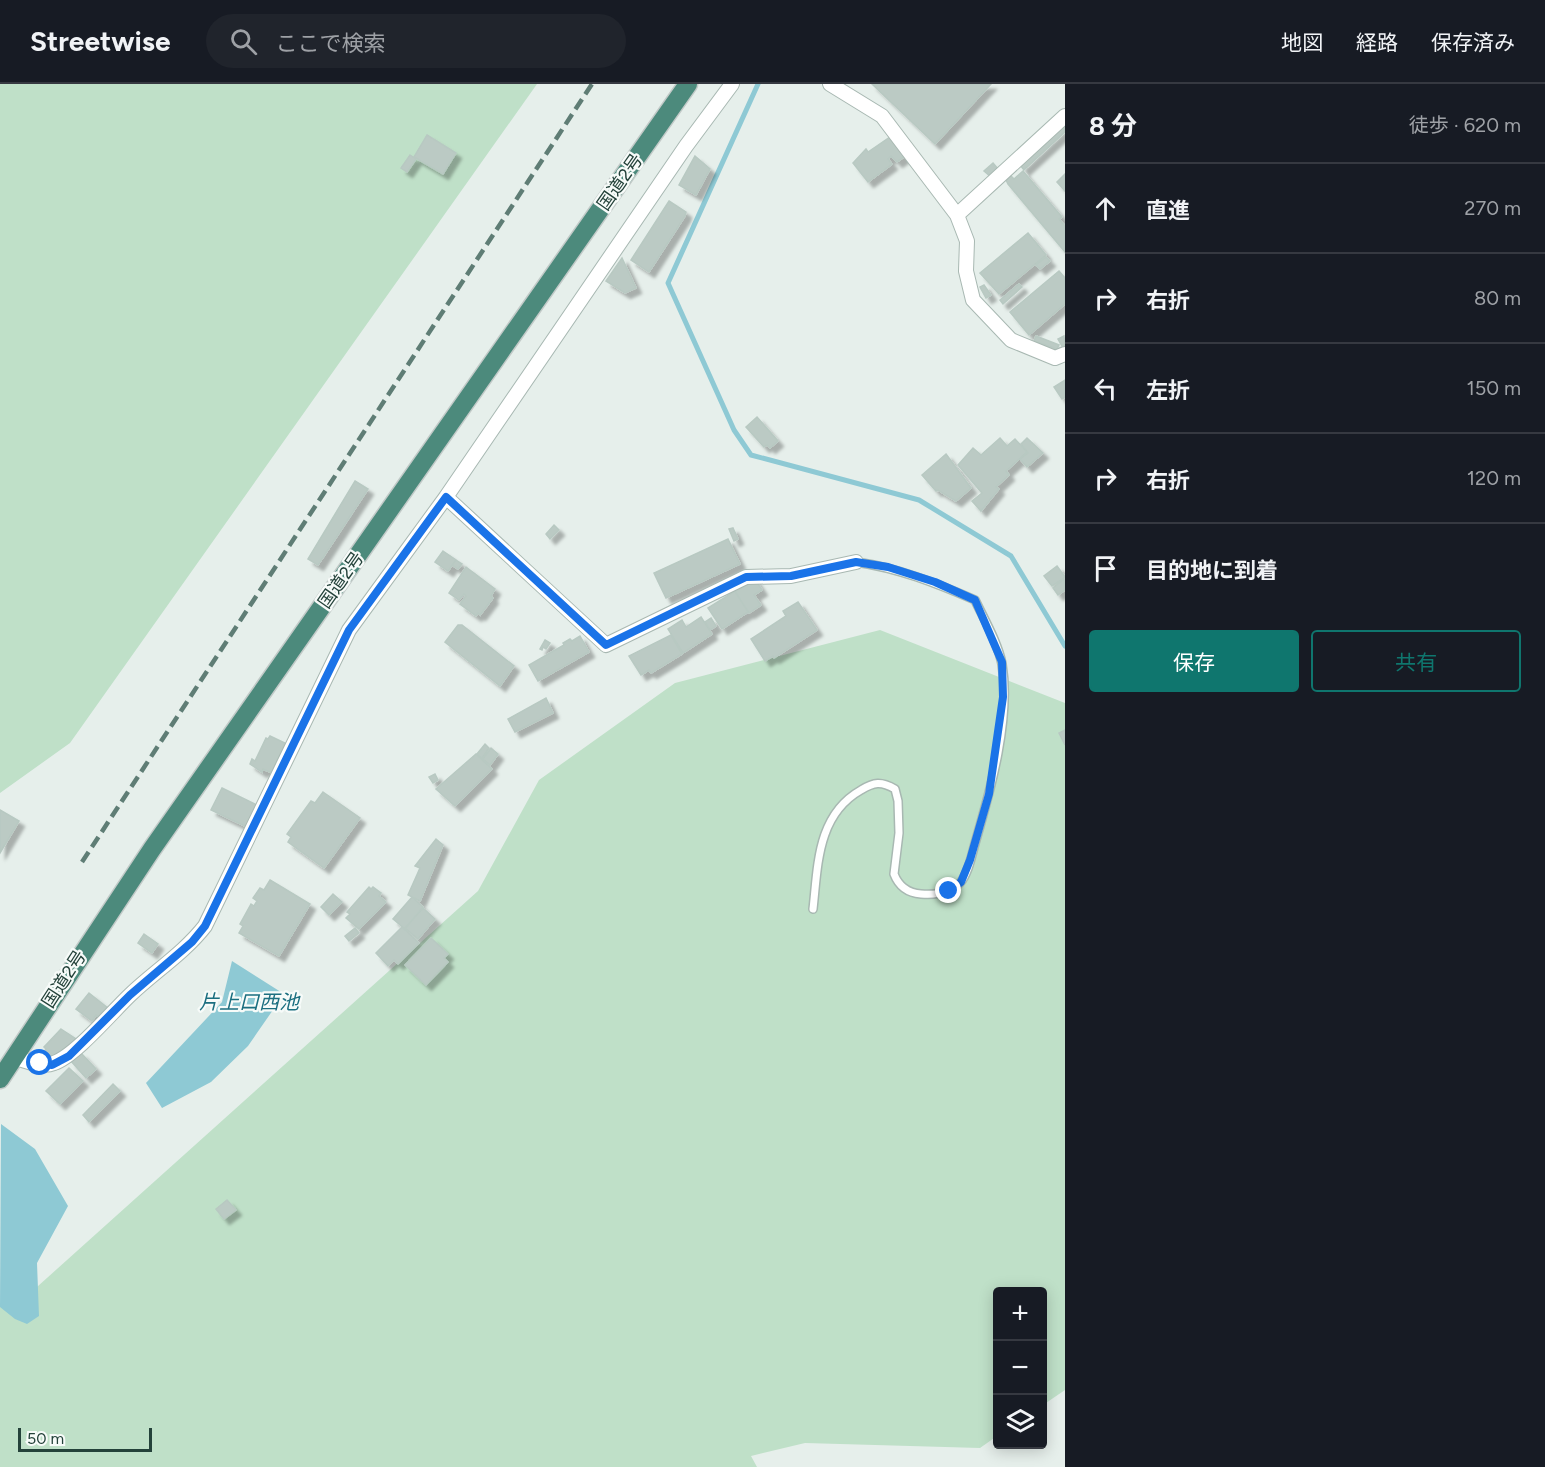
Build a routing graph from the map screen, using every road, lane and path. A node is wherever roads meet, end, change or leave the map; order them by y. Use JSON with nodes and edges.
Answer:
{"nodes":[{"id":1,"x":687,"y":84,"type":"edge"},
{"id":2,"x":732,"y":84,"type":"edge"},
{"id":3,"x":830,"y":84,"type":"edge"},
{"id":4,"x":1065,"y":116,"type":"edge"},
{"id":5,"x":957,"y":214,"type":"junction"},
{"id":6,"x":1065,"y":354,"type":"edge"},
{"id":7,"x":446,"y":497,"type":"junction"},
{"id":8,"x":856,"y":562,"type":"joint"},
{"id":9,"x":813,"y":909,"type":"dead end"},
{"id":10,"x":14,"y":1057,"type":"junction"},
{"id":11,"x":0,"y":1079,"type":"edge"}],
"edges":[{"from":1,"to":10,"type":"highway","name":"国道2号"},
{"from":2,"to":7,"type":"street"},
{"from":3,"to":5,"type":"street"},
{"from":4,"to":5,"type":"street"},
{"from":5,"to":6,"type":"street"},
{"from":7,"to":8,"type":"street"},
{"from":7,"to":10,"type":"street"},
{"from":8,"to":9,"type":"lane"},
{"from":10,"to":11,"type":"highway","name":"国道2号"}]}
